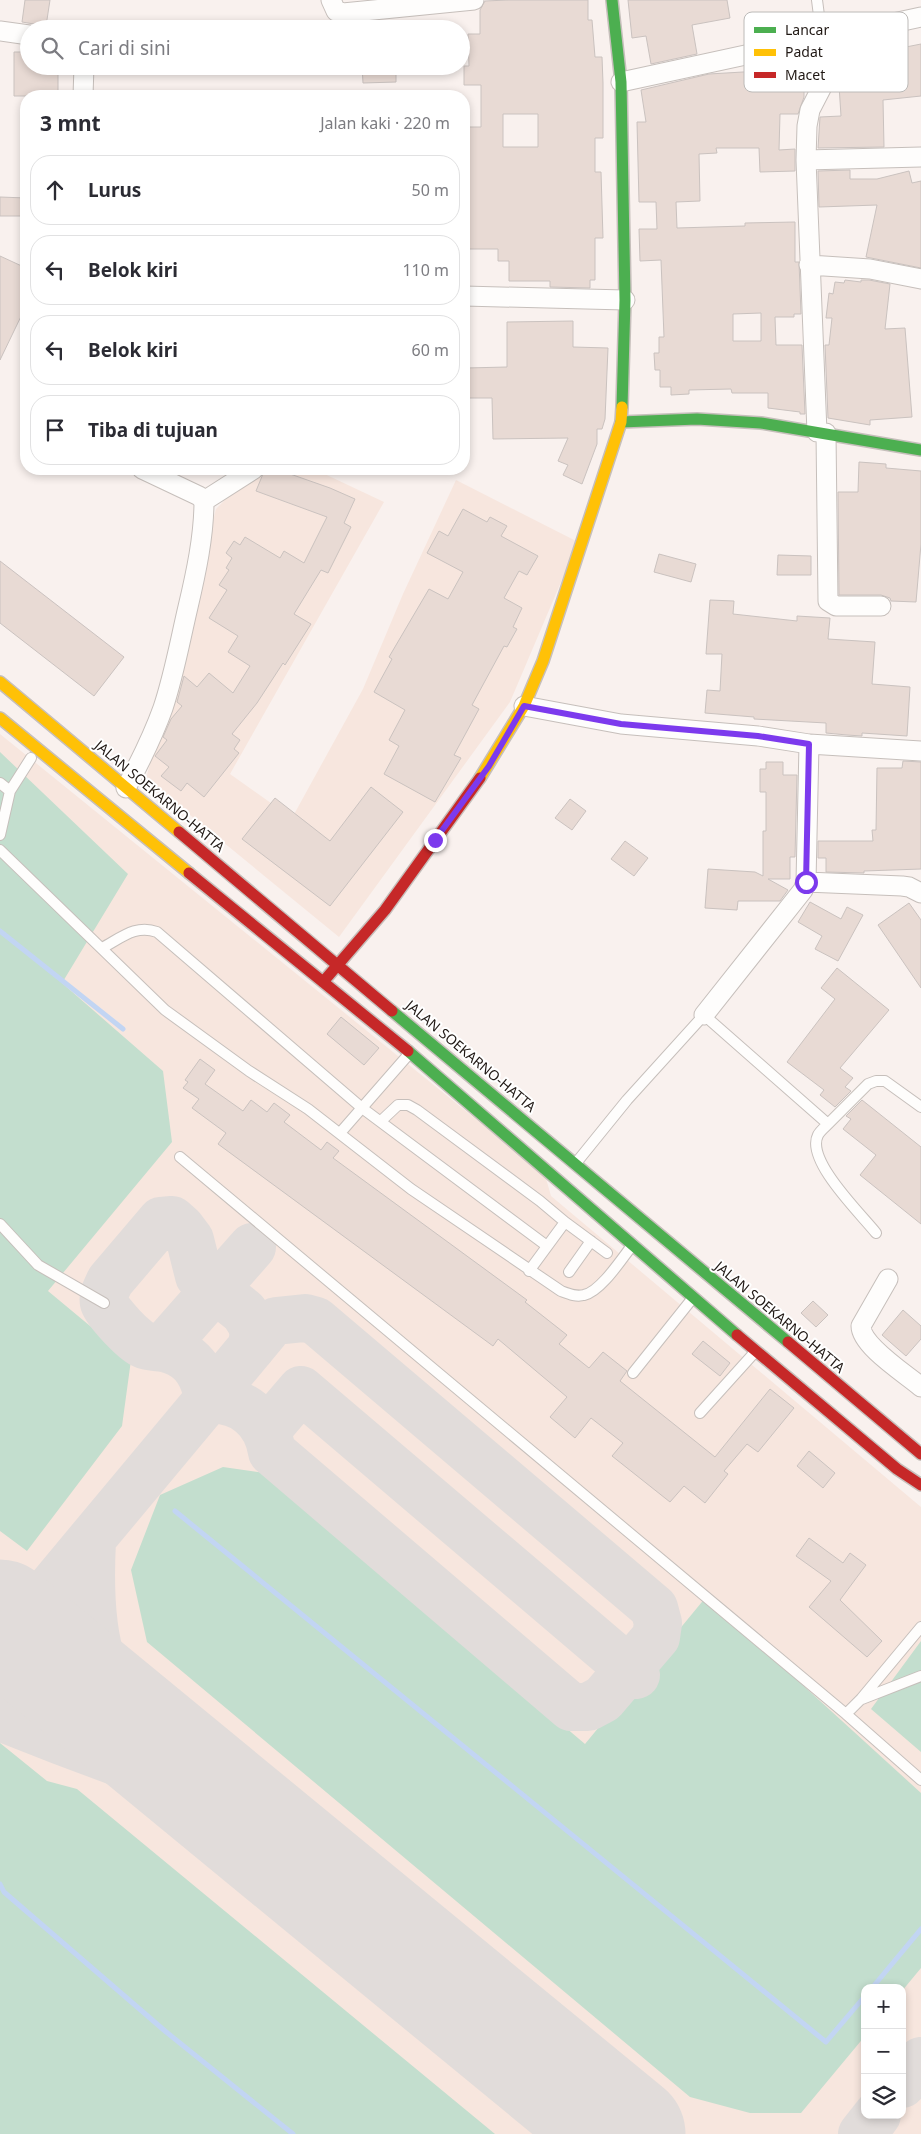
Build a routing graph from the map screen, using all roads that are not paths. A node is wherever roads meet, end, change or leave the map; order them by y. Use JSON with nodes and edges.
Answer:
{"nodes":[{"id":1,"x":331,"y":0,"type":"edge"},
{"id":2,"x":474,"y":0,"type":"edge"},
{"id":3,"x":612,"y":0,"type":"edge"},
{"id":4,"x":411,"y":3,"type":"edge"},
{"id":5,"x":921,"y":17,"type":"edge"},
{"id":6,"x":908,"y":20,"type":"edge"},
{"id":7,"x":0,"y":31,"type":"edge"},
{"id":8,"x":20,"y":34,"type":"edge"},
{"id":9,"x":744,"y":56,"type":"edge"},
{"id":10,"x":84,"y":75,"type":"edge"},
{"id":11,"x":620,"y":82,"type":"junction"},
{"id":12,"x":83,"y":90,"type":"edge"},
{"id":13,"x":819,"y":92,"type":"edge"},
{"id":14,"x":921,"y":157,"type":"edge"},
{"id":15,"x":806,"y":160,"type":"junction"},
{"id":16,"x":809,"y":265,"type":"junction"},
{"id":17,"x":921,"y":279,"type":"edge"},
{"id":18,"x":470,"y":296,"type":"edge"},
{"id":19,"x":625,"y":300,"type":"junction"},
{"id":20,"x":621,"y":422,"type":"junction"},
{"id":21,"x":821,"y":432,"type":"junction"},
{"id":22,"x":921,"y":450,"type":"edge"},
{"id":23,"x":155,"y":475,"type":"edge"},
{"id":24,"x":245,"y":475,"type":"edge"},
{"id":25,"x":204,"y":501,"type":"junction"},
{"id":26,"x":881,"y":606,"type":"dead end"},
{"id":27,"x":0,"y":682,"type":"edge"},
{"id":28,"x":524,"y":706,"type":"junction"},
{"id":29,"x":0,"y":718,"type":"edge"},
{"id":30,"x":809,"y":744,"type":"junction"},
{"id":31,"x":921,"y":750,"type":"edge"},
{"id":32,"x":31,"y":758,"type":"dead end"},
{"id":33,"x":0,"y":784,"type":"edge"},
{"id":34,"x":126,"y":788,"type":"junction"},
{"id":35,"x":10,"y":791,"type":"junction"},
{"id":36,"x":0,"y":835,"type":"edge"},
{"id":37,"x":0,"y":850,"type":"edge"},
{"id":38,"x":806,"y":882,"type":"junction"},
{"id":39,"x":921,"y":893,"type":"edge"},
{"id":40,"x":102,"y":948,"type":"junction"},
{"id":41,"x":337,"y":964,"type":"junction"},
{"id":42,"x":323,"y":982,"type":"junction"},
{"id":43,"x":704,"y":1015,"type":"junction"},
{"id":44,"x":423,"y":1036,"type":"junction"},
{"id":45,"x":410,"y":1053,"type":"junction"},
{"id":46,"x":921,"y":1107,"type":"edge"},
{"id":47,"x":362,"y":1108,"type":"junction"},
{"id":48,"x":381,"y":1122,"type":"junction"},
{"id":49,"x":828,"y":1124,"type":"junction"},
{"id":50,"x":340,"y":1134,"type":"junction"},
{"id":51,"x":180,"y":1157,"type":"dead end"},
{"id":52,"x":575,"y":1163,"type":"junction"},
{"id":53,"x":565,"y":1222,"type":"junction"},
{"id":54,"x":0,"y":1224,"type":"edge"},
{"id":55,"x":876,"y":1233,"type":"dead end"},
{"id":56,"x":640,"y":1236,"type":"junction"},
{"id":57,"x":591,"y":1241,"type":"junction"},
{"id":58,"x":547,"y":1246,"type":"junction"},
{"id":59,"x":607,"y":1253,"type":"dead end"},
{"id":60,"x":529,"y":1271,"type":"junction"},
{"id":61,"x":569,"y":1272,"type":"dead end"},
{"id":62,"x":888,"y":1279,"type":"dead end"},
{"id":63,"x":701,"y":1287,"type":"junction"},
{"id":64,"x":104,"y":1303,"type":"dead end"},
{"id":65,"x":756,"y":1351,"type":"junction"},
{"id":66,"x":633,"y":1373,"type":"dead end"},
{"id":67,"x":921,"y":1387,"type":"edge"},
{"id":68,"x":700,"y":1413,"type":"dead end"},
{"id":69,"x":921,"y":1454,"type":"edge"},
{"id":70,"x":921,"y":1485,"type":"edge"},
{"id":71,"x":921,"y":1626,"type":"edge"},
{"id":72,"x":921,"y":1676,"type":"edge"},
{"id":73,"x":861,"y":1700,"type":"junction"},
{"id":74,"x":846,"y":1714,"type":"junction"},
{"id":75,"x":921,"y":1780,"type":"edge"}],
"edges":[{"from":1,"to":4,"type":"street"},
{"from":2,"to":4,"type":"street"},
{"from":3,"to":11,"type":"main road"},
{"from":5,"to":6,"type":"street"},
{"from":7,"to":8,"type":"street"},
{"from":9,"to":11,"type":"street"},
{"from":10,"to":12,"type":"street"},
{"from":11,"to":19,"type":"main road"},
{"from":13,"to":15,"type":"street"},
{"from":14,"to":15,"type":"street"},
{"from":15,"to":16,"type":"street"},
{"from":16,"to":17,"type":"street"},
{"from":16,"to":21,"type":"street"},
{"from":18,"to":19,"type":"street"},
{"from":19,"to":20,"type":"main road"},
{"from":20,"to":21,"type":"main road"},
{"from":20,"to":28,"type":"main road"},
{"from":21,"to":22,"type":"main road"},
{"from":21,"to":26,"type":"street"},
{"from":23,"to":25,"type":"street"},
{"from":24,"to":25,"type":"street"},
{"from":25,"to":34,"type":"street"},
{"from":27,"to":34,"type":"main road","name":"JALAN SOEKARNO-HATTA"},
{"from":28,"to":30,"type":"street"},
{"from":28,"to":41,"type":"main road"},
{"from":29,"to":42,"type":"main road","name":"JALAN SOEKARNO-HATTA"},
{"from":30,"to":31,"type":"street"},
{"from":30,"to":38,"type":"street"},
{"from":32,"to":35,"type":"lane"},
{"from":33,"to":35,"type":"lane"},
{"from":34,"to":41,"type":"main road","name":"JALAN SOEKARNO-HATTA"},
{"from":35,"to":36,"type":"lane"},
{"from":37,"to":40,"type":"lane"},
{"from":38,"to":39,"type":"street"},
{"from":38,"to":43,"type":"street"},
{"from":40,"to":47,"type":"lane"},
{"from":40,"to":50,"type":"lane"},
{"from":41,"to":42,"type":"main road"},
{"from":41,"to":44,"type":"main road","name":"JALAN SOEKARNO-HATTA"},
{"from":42,"to":45,"type":"main road","name":"JALAN SOEKARNO-HATTA"},
{"from":43,"to":49,"type":"lane"},
{"from":43,"to":52,"type":"lane"},
{"from":44,"to":45,"type":"lane"},
{"from":44,"to":52,"type":"main road","name":"JALAN SOEKARNO-HATTA"},
{"from":45,"to":47,"type":"lane"},
{"from":45,"to":56,"type":"main road","name":"JALAN SOEKARNO-HATTA"},
{"from":46,"to":49,"type":"lane"},
{"from":47,"to":48,"type":"lane"},
{"from":47,"to":50,"type":"lane"},
{"from":48,"to":53,"type":"lane"},
{"from":48,"to":58,"type":"lane"},
{"from":49,"to":55,"type":"lane"},
{"from":50,"to":60,"type":"lane"},
{"from":51,"to":74,"type":"lane"},
{"from":52,"to":56,"type":"main road","name":"JALAN SOEKARNO-HATTA"},
{"from":53,"to":57,"type":"lane"},
{"from":53,"to":58,"type":"lane"},
{"from":54,"to":64,"type":"lane"},
{"from":56,"to":60,"type":"lane"},
{"from":56,"to":63,"type":"main road","name":"JALAN SOEKARNO-HATTA"},
{"from":56,"to":63,"type":"main road","name":"JALAN SOEKARNO-HATTA"},
{"from":57,"to":59,"type":"lane"},
{"from":57,"to":61,"type":"lane"},
{"from":58,"to":60,"type":"lane"},
{"from":62,"to":67,"type":"street"},
{"from":63,"to":65,"type":"main road","name":"JALAN SOEKARNO-HATTA"},
{"from":63,"to":66,"type":"lane"},
{"from":63,"to":69,"type":"main road","name":"JALAN SOEKARNO-HATTA"},
{"from":65,"to":68,"type":"lane"},
{"from":65,"to":70,"type":"main road","name":"JALAN SOEKARNO-HATTA"},
{"from":71,"to":73,"type":"lane"},
{"from":72,"to":73,"type":"lane"},
{"from":73,"to":74,"type":"lane"},
{"from":74,"to":75,"type":"lane"}]}
